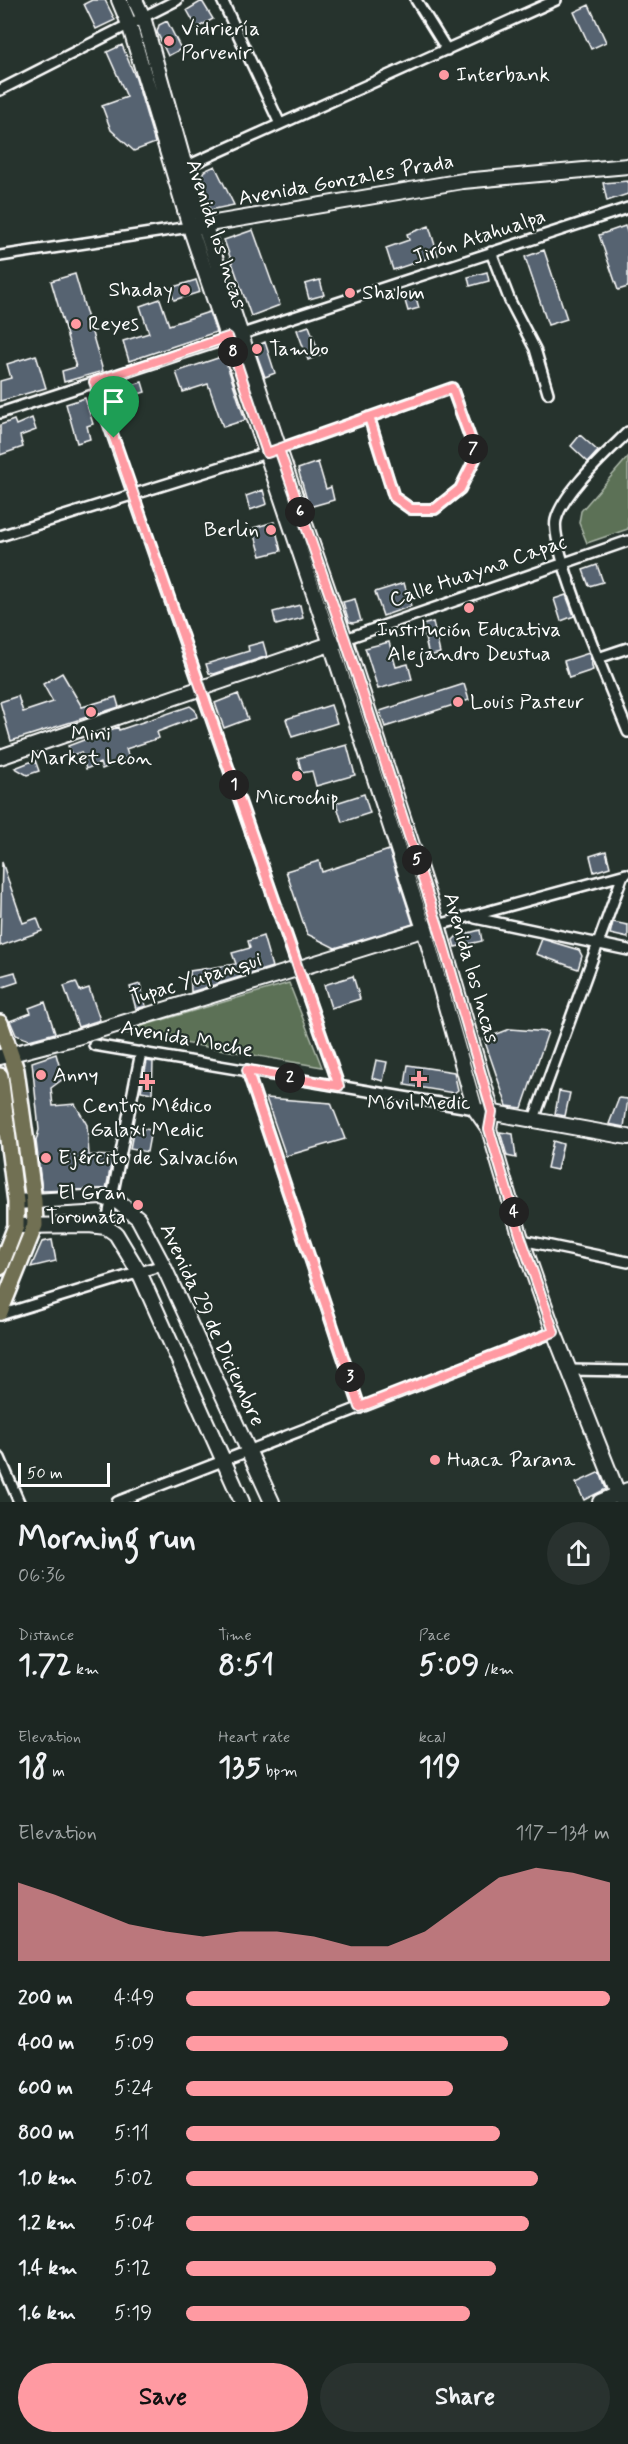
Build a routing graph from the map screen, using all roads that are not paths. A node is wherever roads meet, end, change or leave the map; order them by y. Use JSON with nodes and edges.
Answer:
{"nodes":[{"id":1,"x":119,"y":0,"type":"edge"},
{"id":2,"x":135,"y":0,"type":"edge"},
{"id":3,"x":177,"y":0,"type":"edge"},
{"id":4,"x":222,"y":0,"type":"edge"},
{"id":5,"x":416,"y":0,"type":"edge"},
{"id":6,"x":556,"y":0,"type":"edge"},
{"id":7,"x":143,"y":17,"type":"junction"},
{"id":8,"x":129,"y":24,"type":"junction"},
{"id":9,"x":447,"y":50,"type":"junction"},
{"id":10,"x":0,"y":90,"type":"edge"},
{"id":11,"x":280,"y":124,"type":"junction"},
{"id":12,"x":628,"y":166,"type":"edge"},
{"id":13,"x":185,"y":167,"type":"junction"},
{"id":14,"x":628,"y":208,"type":"edge"},
{"id":15,"x":205,"y":225,"type":"junction"},
{"id":16,"x":190,"y":227,"type":"junction"},
{"id":17,"x":491,"y":252,"type":"junction"},
{"id":18,"x":0,"y":256,"type":"edge"},
{"id":19,"x":234,"y":335,"type":"junction"},
{"id":20,"x":94,"y":382,"type":"junction"},
{"id":21,"x":548,"y":393,"type":"dead end"},
{"id":22,"x":0,"y":413,"type":"edge"},
{"id":23,"x":369,"y":417,"type":"junction"},
{"id":24,"x":628,"y":432,"type":"edge"},
{"id":25,"x":273,"y":451,"type":"junction"},
{"id":26,"x":134,"y":495,"type":"junction"},
{"id":27,"x":0,"y":536,"type":"edge"},
{"id":28,"x":628,"y":541,"type":"edge"},
{"id":29,"x":563,"y":564,"type":"junction"},
{"id":30,"x":338,"y":641,"type":"junction"},
{"id":31,"x":628,"y":648,"type":"edge"},
{"id":32,"x":598,"y":658,"type":"junction"},
{"id":33,"x":201,"y":688,"type":"junction"},
{"id":34,"x":628,"y":732,"type":"edge"},
{"id":35,"x":0,"y":757,"type":"edge"},
{"id":36,"x":625,"y":874,"type":"edge"},
{"id":37,"x":473,"y":917,"type":"junction"},
{"id":38,"x":438,"y":926,"type":"junction"},
{"id":39,"x":424,"y":929,"type":"junction"},
{"id":40,"x":597,"y":943,"type":"junction"},
{"id":41,"x":628,"y":950,"type":"edge"},
{"id":42,"x":298,"y":970,"type":"junction"},
{"id":43,"x":0,"y":1023,"type":"edge"},
{"id":44,"x":94,"y":1045,"type":"dead end"},
{"id":45,"x":141,"y":1052,"type":"junction"},
{"id":46,"x":6,"y":1055,"type":"edge"},
{"id":47,"x":247,"y":1070,"type":"junction"},
{"id":48,"x":0,"y":1076,"type":"edge"},
{"id":49,"x":339,"y":1086,"type":"junction"},
{"id":50,"x":475,"y":1109,"type":"junction"},
{"id":51,"x":492,"y":1112,"type":"junction"},
{"id":52,"x":534,"y":1119,"type":"junction"},
{"id":53,"x":489,"y":1129,"type":"junction"},
{"id":54,"x":628,"y":1137,"type":"edge"},
{"id":55,"x":34,"y":1200,"type":"junction"},
{"id":56,"x":113,"y":1200,"type":"junction"},
{"id":57,"x":16,"y":1202,"type":"junction"},
{"id":58,"x":35,"y":1225,"type":"junction"},
{"id":59,"x":16,"y":1226,"type":"junction"},
{"id":60,"x":106,"y":1227,"type":"junction"},
{"id":61,"x":522,"y":1240,"type":"junction"},
{"id":62,"x":628,"y":1262,"type":"edge"},
{"id":63,"x":163,"y":1265,"type":"junction"},
{"id":64,"x":0,"y":1267,"type":"edge"},
{"id":65,"x":140,"y":1274,"type":"junction"},
{"id":66,"x":0,"y":1313,"type":"edge"},
{"id":67,"x":554,"y":1332,"type":"junction"},
{"id":68,"x":569,"y":1370,"type":"junction"},
{"id":69,"x":628,"y":1371,"type":"edge"},
{"id":70,"x":360,"y":1407,"type":"junction"},
{"id":71,"x":249,"y":1451,"type":"junction"},
{"id":72,"x":0,"y":1458,"type":"edge"},
{"id":73,"x":223,"y":1461,"type":"junction"},
{"id":74,"x":623,"y":1496,"type":"edge"},
{"id":75,"x":19,"y":1502,"type":"edge"},
{"id":76,"x":117,"y":1502,"type":"edge"},
{"id":77,"x":242,"y":1502,"type":"edge"},
{"id":78,"x":272,"y":1502,"type":"edge"},
{"id":79,"x":600,"y":1502,"type":"edge"}],
"edges":[{"from":1,"to":8,"type":"street","name":"Avenida los Incas"},
{"from":2,"to":7,"type":"street","name":"Avenida los Incas"},
{"from":3,"to":7,"type":"street"},
{"from":4,"to":11,"type":"street"},
{"from":5,"to":9,"type":"street"},
{"from":6,"to":9,"type":"street"},
{"from":7,"to":8,"type":"street"},
{"from":7,"to":13,"type":"street","name":"Avenida los Incas"},
{"from":8,"to":10,"type":"street"},
{"from":8,"to":16,"type":"street","name":"Avenida los Incas"},
{"from":9,"to":11,"type":"street"},
{"from":11,"to":13,"type":"street"},
{"from":12,"to":15,"type":"street","name":"Avenida Gonzales Prada"},
{"from":13,"to":15,"type":"street","name":"Avenida los Incas"},
{"from":14,"to":17,"type":"street","name":"Jirón Atahualpa"},
{"from":15,"to":16,"type":"street","name":"Avenida Gonzales Prada"},
{"from":15,"to":19,"type":"street","name":"Avenida los Incas"},
{"from":16,"to":18,"type":"street","name":"Avenida Gonzales Prada"},
{"from":16,"to":19,"type":"street","name":"Avenida los Incas"},
{"from":17,"to":19,"type":"street","name":"Jirón Atahualpa"},
{"from":17,"to":21,"type":"street"},
{"from":19,"to":20,"type":"street","name":"Jirón Atahualpa"},
{"from":19,"to":25,"type":"street","name":"Avenida los Incas"},
{"from":20,"to":22,"type":"street","name":"Jirón Atahualpa"},
{"from":20,"to":26,"type":"street"},
{"from":23,"to":23,"type":"street"},
{"from":23,"to":25,"type":"street"},
{"from":24,"to":29,"type":"street"},
{"from":25,"to":26,"type":"street"},
{"from":25,"to":30,"type":"street","name":"Avenida los Incas"},
{"from":26,"to":27,"type":"street"},
{"from":26,"to":33,"type":"street"},
{"from":28,"to":29,"type":"street","name":"Calle Huayna Capac"},
{"from":29,"to":30,"type":"street","name":"Calle Huayna Capac"},
{"from":29,"to":32,"type":"street"},
{"from":30,"to":33,"type":"street","name":"Calle Huayna Capac"},
{"from":30,"to":38,"type":"street","name":"Avenida los Incas"},
{"from":30,"to":39,"type":"street","name":"Avenida los Incas"},
{"from":31,"to":32,"type":"street"},
{"from":32,"to":34,"type":"street"},
{"from":33,"to":35,"type":"street","name":"Calle Huayna Capac"},
{"from":33,"to":42,"type":"street"},
{"from":36,"to":37,"type":"street"},
{"from":36,"to":40,"type":"street"},
{"from":37,"to":38,"type":"street"},
{"from":37,"to":40,"type":"street"},
{"from":38,"to":39,"type":"street","name":"Tupac Yupanqui"},
{"from":38,"to":51,"type":"street","name":"Avenida los Incas"},
{"from":39,"to":42,"type":"street","name":"Tupac Yupanqui"},
{"from":39,"to":50,"type":"street","name":"Avenida los Incas"},
{"from":40,"to":41,"type":"street"},
{"from":40,"to":52,"type":"street"},
{"from":42,"to":46,"type":"street","name":"Tupac Yupanqui"},
{"from":42,"to":49,"type":"street"},
{"from":43,"to":46,"type":"main road"},
{"from":44,"to":45,"type":"street","name":"Avenida Moche"},
{"from":45,"to":47,"type":"street","name":"Avenida Moche"},
{"from":45,"to":56,"type":"street"},
{"from":46,"to":55,"type":"main road"},
{"from":47,"to":49,"type":"street","name":"Avenida Moche"},
{"from":47,"to":70,"type":"street"},
{"from":48,"to":57,"type":"main road"},
{"from":49,"to":50,"type":"street","name":"Avenida Moche"},
{"from":50,"to":51,"type":"street","name":"Avenida Moche"},
{"from":50,"to":53,"type":"street","name":"Avenida los Incas"},
{"from":51,"to":52,"type":"street","name":"Avenida Moche"},
{"from":51,"to":53,"type":"street","name":"Avenida los Incas"},
{"from":52,"to":54,"type":"street","name":"Avenida Moche"},
{"from":53,"to":61,"type":"street","name":"Avenida los Incas"},
{"from":55,"to":56,"type":"street"},
{"from":55,"to":57,"type":"street"},
{"from":55,"to":58,"type":"main road"},
{"from":56,"to":60,"type":"street"},
{"from":56,"to":63,"type":"street","name":"Avenida 29 de Diciembre"},
{"from":57,"to":59,"type":"main road"},
{"from":58,"to":59,"type":"street"},
{"from":58,"to":60,"type":"street"},
{"from":58,"to":66,"type":"main road"},
{"from":59,"to":64,"type":"main road"},
{"from":60,"to":65,"type":"street","name":"Avenida 29 de Diciembre"},
{"from":61,"to":62,"type":"street"},
{"from":61,"to":67,"type":"street","name":"Avenida los Incas"},
{"from":63,"to":65,"type":"street"},
{"from":63,"to":71,"type":"street","name":"Avenida 29 de Diciembre"},
{"from":65,"to":66,"type":"street"},
{"from":65,"to":73,"type":"street","name":"Avenida 29 de Diciembre"},
{"from":67,"to":68,"type":"street","name":"Avenida los Incas"},
{"from":67,"to":70,"type":"street"},
{"from":68,"to":69,"type":"street"},
{"from":68,"to":74,"type":"street","name":"Avenida los Incas"},
{"from":70,"to":71,"type":"street"},
{"from":71,"to":73,"type":"street"},
{"from":71,"to":78,"type":"street","name":"Avenida 29 de Diciembre"},
{"from":72,"to":75,"type":"street"},
{"from":73,"to":76,"type":"street"},
{"from":73,"to":77,"type":"street","name":"Avenida 29 de Diciembre"},
{"from":74,"to":79,"type":"street"}]}
